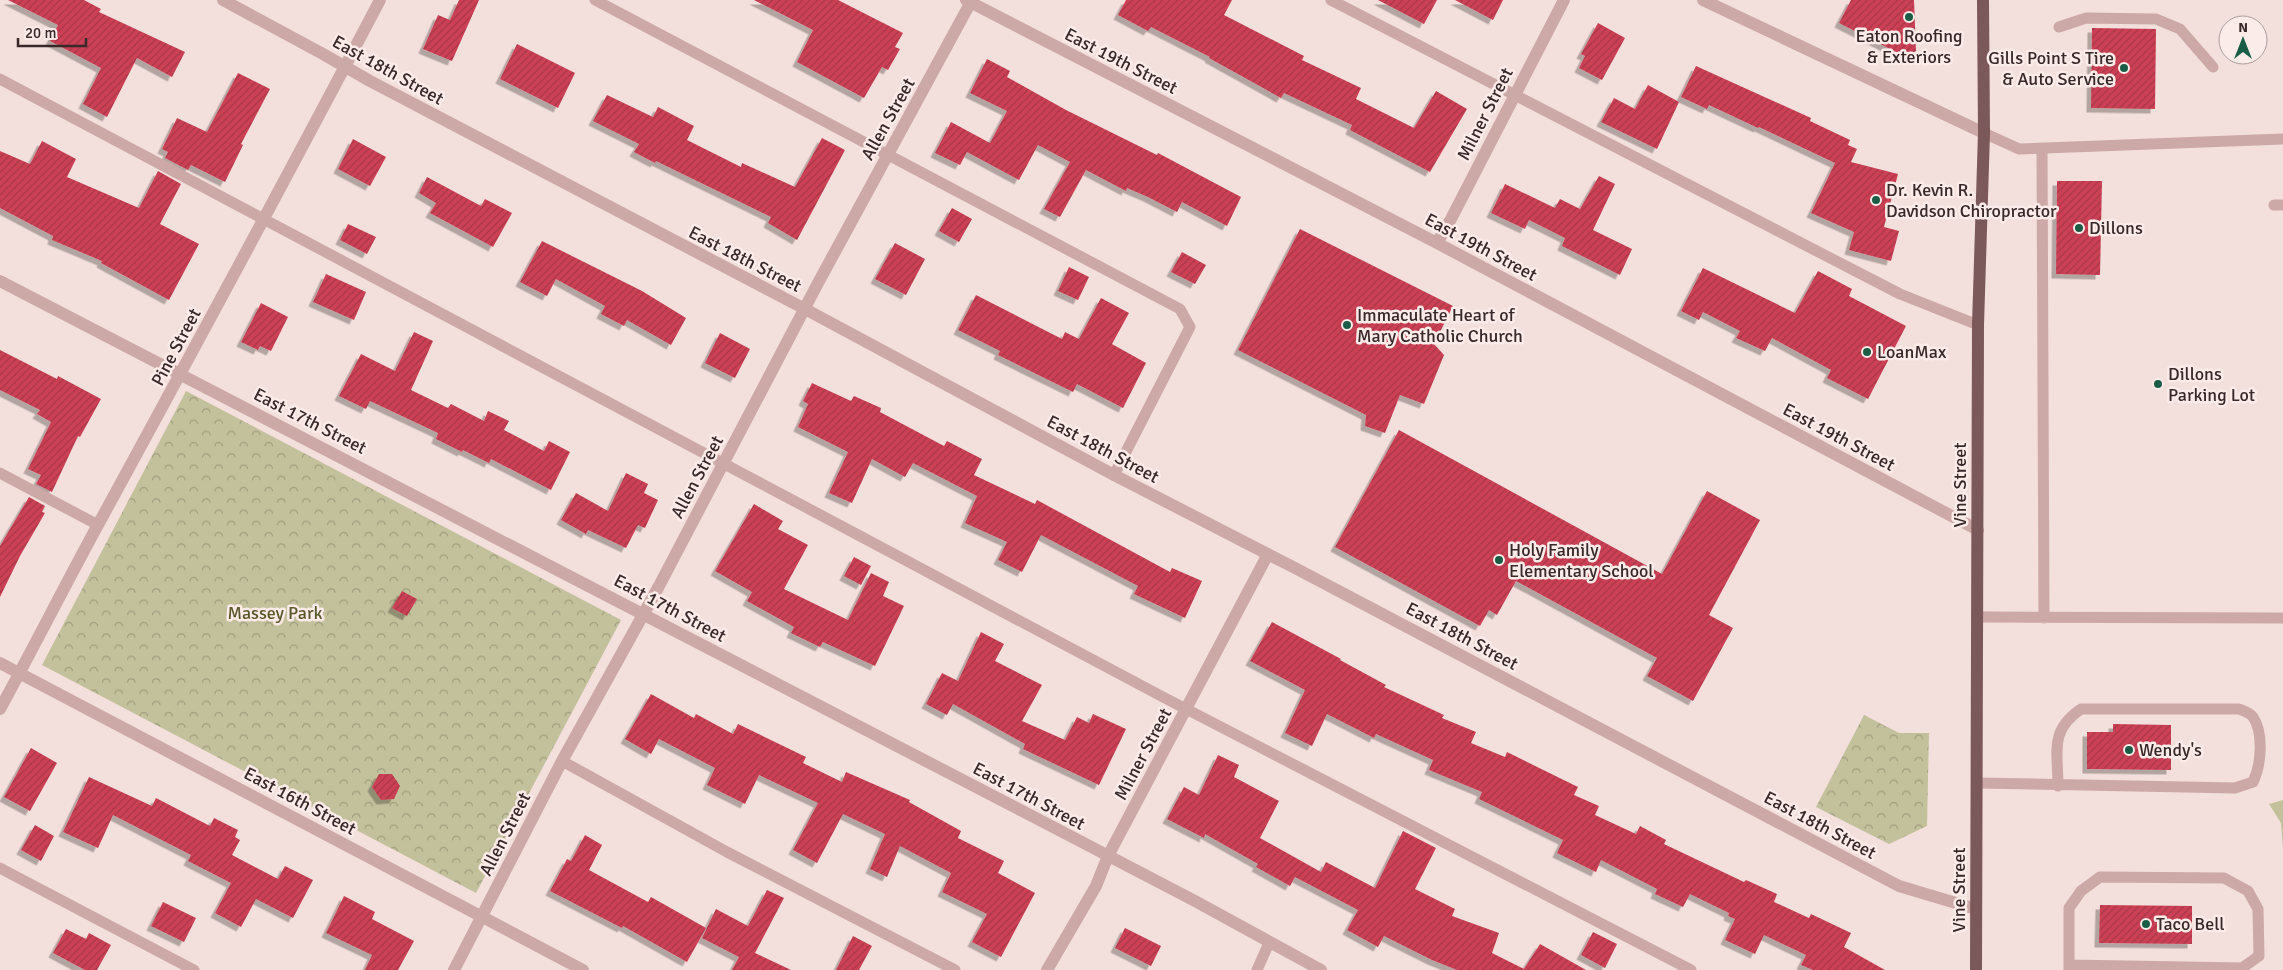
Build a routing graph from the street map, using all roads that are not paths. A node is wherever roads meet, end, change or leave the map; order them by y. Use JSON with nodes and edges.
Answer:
{"nodes":[{"id":1,"x":223,"y":0,"type":"edge"},
{"id":2,"x":380,"y":0,"type":"edge"},
{"id":3,"x":595,"y":0,"type":"edge"},
{"id":4,"x":1331,"y":0,"type":"edge"},
{"id":5,"x":1564,"y":0,"type":"edge"},
{"id":6,"x":1702,"y":0,"type":"edge"},
{"id":7,"x":1984,"y":0,"type":"edge"},
{"id":8,"x":969,"y":1,"type":"edge"},
{"id":9,"x":2059,"y":27,"type":"dead end"},
{"id":10,"x":344,"y":67,"type":"junction"},
{"id":11,"x":2213,"y":67,"type":"dead end"},
{"id":12,"x":0,"y":80,"type":"edge"},
{"id":13,"x":1514,"y":95,"type":"junction"},
{"id":14,"x":1984,"y":132,"type":"junction"},
{"id":15,"x":2283,"y":139,"type":"edge"},
{"id":16,"x":2042,"y":148,"type":"junction"},
{"id":17,"x":889,"y":154,"type":"junction"},
{"id":18,"x":262,"y":220,"type":"junction"},
{"id":19,"x":1437,"y":243,"type":"junction"},
{"id":20,"x":0,"y":281,"type":"edge"},
{"id":21,"x":805,"y":309,"type":"junction"},
{"id":22,"x":1978,"y":325,"type":"junction"},
{"id":23,"x":181,"y":374,"type":"junction"},
{"id":24,"x":725,"y":463,"type":"junction"},
{"id":25,"x":0,"y":473,"type":"edge"},
{"id":26,"x":1114,"y":476,"type":"junction"},
{"id":27,"x":98,"y":525,"type":"junction"},
{"id":28,"x":1978,"y":530,"type":"junction"},
{"id":29,"x":1268,"y":554,"type":"junction"},
{"id":30,"x":643,"y":614,"type":"junction"},
{"id":31,"x":1978,"y":617,"type":"junction"},
{"id":32,"x":2044,"y":618,"type":"junction"},
{"id":33,"x":2283,"y":618,"type":"edge"},
{"id":34,"x":0,"y":663,"type":"edge"},
{"id":35,"x":21,"y":674,"type":"junction"},
{"id":36,"x":0,"y":709,"type":"edge"},
{"id":37,"x":1186,"y":709,"type":"junction"},
{"id":38,"x":562,"y":761,"type":"junction"},
{"id":39,"x":1977,"y":783,"type":"junction"},
{"id":40,"x":2058,"y":786,"type":"junction"},
{"id":41,"x":1108,"y":856,"type":"junction"},
{"id":42,"x":0,"y":868,"type":"edge"},
{"id":43,"x":1976,"y":909,"type":"junction"},
{"id":44,"x":482,"y":917,"type":"junction"},
{"id":45,"x":1269,"y":943,"type":"junction"},
{"id":46,"x":2259,"y":956,"type":"junction"},
{"id":47,"x":2069,"y":968,"type":"edge"},
{"id":48,"x":194,"y":970,"type":"edge"},
{"id":49,"x":454,"y":970,"type":"edge"},
{"id":50,"x":583,"y":970,"type":"edge"},
{"id":51,"x":955,"y":970,"type":"edge"},
{"id":52,"x":1047,"y":970,"type":"edge"},
{"id":53,"x":1257,"y":970,"type":"edge"},
{"id":54,"x":1321,"y":970,"type":"edge"},
{"id":55,"x":1692,"y":970,"type":"edge"},
{"id":56,"x":1976,"y":970,"type":"edge"},
{"id":57,"x":2253,"y":970,"type":"edge"}],
"edges":[{"from":1,"to":10,"type":"street","name":"East 18th Street"},
{"from":2,"to":10,"type":"street","name":"Pine Street"},
{"from":3,"to":17,"type":"lane"},
{"from":4,"to":13,"type":"lane"},
{"from":5,"to":13,"type":"street","name":"Milner Street"},
{"from":6,"to":14,"type":"street"},
{"from":7,"to":14,"type":"main road","name":"Vine Street"},
{"from":8,"to":17,"type":"street","name":"Allen Street"},
{"from":8,"to":19,"type":"street","name":"East 19th Street"},
{"from":9,"to":11,"type":"lane"},
{"from":10,"to":18,"type":"street","name":"Pine Street"},
{"from":10,"to":21,"type":"street","name":"East 18th Street"},
{"from":12,"to":18,"type":"lane"},
{"from":13,"to":19,"type":"street","name":"Milner Street"},
{"from":13,"to":22,"type":"lane"},
{"from":14,"to":16,"type":"lane"},
{"from":14,"to":22,"type":"main road","name":"Vine Street"},
{"from":15,"to":16,"type":"lane"},
{"from":16,"to":32,"type":"lane"},
{"from":17,"to":21,"type":"street","name":"Allen Street"},
{"from":17,"to":26,"type":"lane"},
{"from":18,"to":23,"type":"street","name":"Pine Street"},
{"from":18,"to":24,"type":"lane"},
{"from":19,"to":28,"type":"street","name":"East 19th Street"},
{"from":20,"to":23,"type":"street","name":"East 17th Street"},
{"from":21,"to":24,"type":"street","name":"Allen Street"},
{"from":21,"to":26,"type":"street","name":"East 18th Street"},
{"from":22,"to":28,"type":"main road","name":"Vine Street"},
{"from":23,"to":27,"type":"street","name":"Pine Street"},
{"from":23,"to":30,"type":"street","name":"East 17th Street"},
{"from":24,"to":30,"type":"street","name":"Allen Street"},
{"from":24,"to":37,"type":"lane"},
{"from":25,"to":27,"type":"lane"},
{"from":26,"to":29,"type":"street","name":"East 18th Street"},
{"from":27,"to":35,"type":"street","name":"Pine Street"},
{"from":28,"to":31,"type":"main road","name":"Vine Street"},
{"from":29,"to":37,"type":"street","name":"Milner Street"},
{"from":29,"to":43,"type":"street","name":"East 18th Street"},
{"from":30,"to":38,"type":"street","name":"Allen Street"},
{"from":30,"to":41,"type":"street","name":"East 17th Street"},
{"from":31,"to":32,"type":"lane"},
{"from":31,"to":39,"type":"main road","name":"Vine Street"},
{"from":32,"to":33,"type":"lane"},
{"from":34,"to":35,"type":"street","name":"East 16th Street"},
{"from":35,"to":36,"type":"street","name":"Pine Street"},
{"from":35,"to":44,"type":"street","name":"East 16th Street"},
{"from":37,"to":41,"type":"street","name":"Milner Street"},
{"from":37,"to":55,"type":"lane"},
{"from":38,"to":44,"type":"street","name":"Allen Street"},
{"from":38,"to":51,"type":"lane"},
{"from":39,"to":40,"type":"lane"},
{"from":39,"to":43,"type":"main road","name":"Vine Street"},
{"from":40,"to":40,"type":"lane"},
{"from":41,"to":45,"type":"street","name":"East 17th Street"},
{"from":41,"to":52,"type":"street","name":"Milner Street"},
{"from":42,"to":48,"type":"lane"},
{"from":43,"to":56,"type":"main road","name":"Vine Street"},
{"from":44,"to":49,"type":"street","name":"Allen Street"},
{"from":44,"to":50,"type":"street","name":"East 16th Street"},
{"from":45,"to":53,"type":"lane"},
{"from":45,"to":54,"type":"street","name":"East 17th Street"},
{"from":46,"to":47,"type":"lane"},
{"from":46,"to":47,"type":"lane"},
{"from":46,"to":57,"type":"lane"}]}
